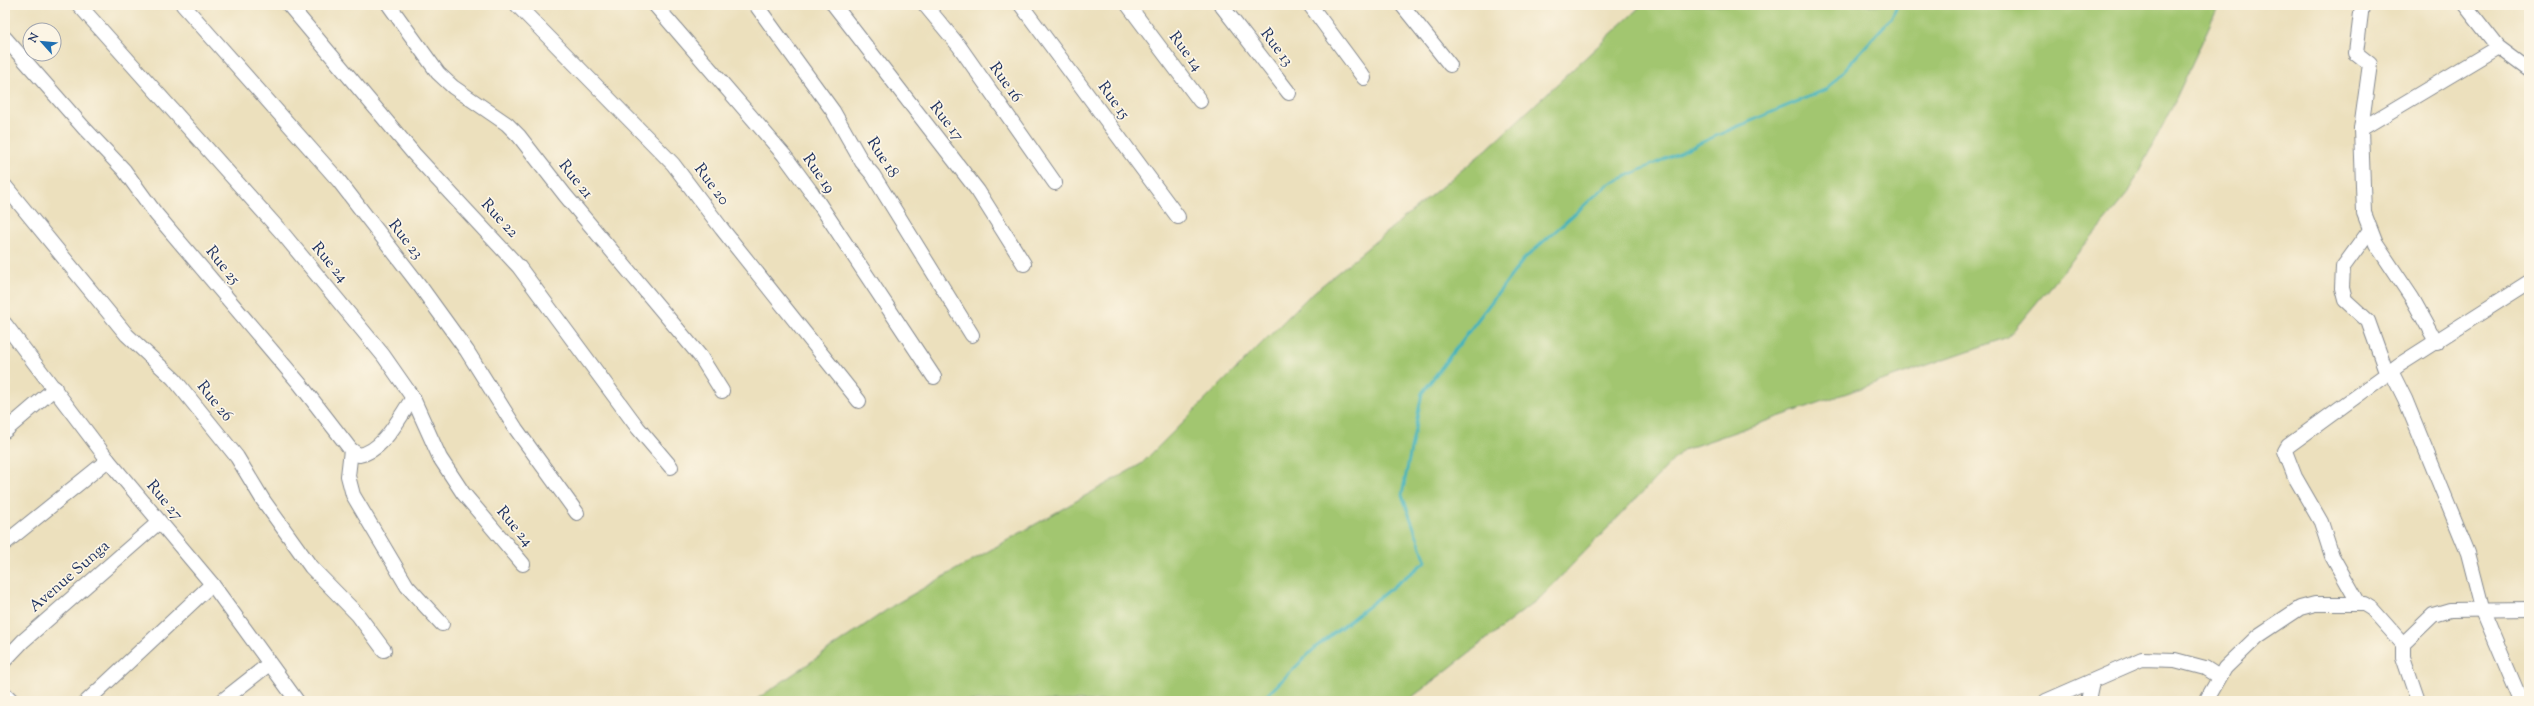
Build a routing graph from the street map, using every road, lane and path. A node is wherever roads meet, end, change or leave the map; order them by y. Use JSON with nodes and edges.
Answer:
{"nodes":[{"id":1,"x":79,"y":5,"type":"edge"},
{"id":2,"x":183,"y":5,"type":"edge"},
{"id":3,"x":289,"y":5,"type":"edge"},
{"id":4,"x":389,"y":5,"type":"edge"},
{"id":5,"x":517,"y":5,"type":"edge"},
{"id":6,"x":756,"y":5,"type":"edge"},
{"id":7,"x":834,"y":5,"type":"edge"},
{"id":8,"x":925,"y":5,"type":"edge"},
{"id":9,"x":1021,"y":5,"type":"edge"},
{"id":10,"x":1128,"y":5,"type":"edge"},
{"id":11,"x":1221,"y":5,"type":"edge"},
{"id":12,"x":1310,"y":5,"type":"edge"},
{"id":13,"x":1402,"y":5,"type":"edge"},
{"id":14,"x":2362,"y":5,"type":"edge"},
{"id":15,"x":2465,"y":5,"type":"edge"},
{"id":16,"x":663,"y":7,"type":"edge"},
{"id":17,"x":5,"y":38,"type":"edge"},
{"id":18,"x":2498,"y":47,"type":"junction"},
{"id":19,"x":1450,"y":65,"type":"dead end"},
{"id":20,"x":2529,"y":70,"type":"edge"},
{"id":21,"x":1364,"y":78,"type":"dead end"},
{"id":22,"x":1289,"y":93,"type":"dead end"},
{"id":23,"x":1200,"y":101,"type":"dead end"},
{"id":24,"x":2362,"y":128,"type":"junction"},
{"id":25,"x":1055,"y":183,"type":"dead end"},
{"id":26,"x":5,"y":186,"type":"edge"},
{"id":27,"x":1178,"y":217,"type":"dead end"},
{"id":28,"x":2370,"y":230,"type":"junction"},
{"id":29,"x":1024,"y":264,"type":"dead end"},
{"id":30,"x":2529,"y":282,"type":"edge"},
{"id":31,"x":5,"y":324,"type":"edge"},
{"id":32,"x":972,"y":335,"type":"dead end"},
{"id":33,"x":2437,"y":343,"type":"junction"},
{"id":34,"x":2389,"y":372,"type":"junction"},
{"id":35,"x":934,"y":377,"type":"dead end"},
{"id":36,"x":55,"y":388,"type":"junction"},
{"id":37,"x":722,"y":391,"type":"dead end"},
{"id":38,"x":413,"y":398,"type":"junction"},
{"id":39,"x":859,"y":401,"type":"dead end"},
{"id":40,"x":5,"y":430,"type":"edge"},
{"id":41,"x":351,"y":450,"type":"junction"},
{"id":42,"x":108,"y":460,"type":"junction"},
{"id":43,"x":671,"y":467,"type":"dead end"},
{"id":44,"x":577,"y":513,"type":"dead end"},
{"id":45,"x":160,"y":522,"type":"junction"},
{"id":46,"x":5,"y":543,"type":"edge"},
{"id":47,"x":523,"y":564,"type":"dead end"},
{"id":48,"x":212,"y":584,"type":"junction"},
{"id":49,"x":2358,"y":602,"type":"junction"},
{"id":50,"x":2529,"y":609,"type":"edge"},
{"id":51,"x":2483,"y":611,"type":"junction"},
{"id":52,"x":442,"y":624,"type":"dead end"},
{"id":53,"x":2403,"y":644,"type":"junction"},
{"id":54,"x":384,"y":650,"type":"dead end"},
{"id":55,"x":5,"y":660,"type":"edge"},
{"id":56,"x":269,"y":664,"type":"junction"},
{"id":57,"x":2219,"y":677,"type":"junction"},
{"id":58,"x":2092,"y":682,"type":"junction"},
{"id":59,"x":5,"y":694,"type":"edge"},
{"id":60,"x":12,"y":701,"type":"edge"},
{"id":61,"x":86,"y":701,"type":"edge"},
{"id":62,"x":222,"y":701,"type":"edge"},
{"id":63,"x":297,"y":701,"type":"edge"},
{"id":64,"x":2046,"y":701,"type":"edge"},
{"id":65,"x":2088,"y":701,"type":"edge"},
{"id":66,"x":2206,"y":701,"type":"edge"},
{"id":67,"x":2418,"y":701,"type":"edge"},
{"id":68,"x":2521,"y":701,"type":"edge"}],
"edges":[{"from":1,"to":38,"type":"street","name":"Rue 24"},
{"from":2,"to":44,"type":"street","name":"Rue 23"},
{"from":3,"to":43,"type":"street","name":"Rue 22"},
{"from":4,"to":37,"type":"street","name":"Rue 21"},
{"from":5,"to":39,"type":"street","name":"Rue 20"},
{"from":6,"to":32,"type":"street","name":"Rue 18"},
{"from":7,"to":29,"type":"street","name":"Rue 17"},
{"from":8,"to":25,"type":"street","name":"Rue 16"},
{"from":9,"to":27,"type":"street","name":"Rue 15"},
{"from":10,"to":23,"type":"street","name":"Rue 14"},
{"from":11,"to":22,"type":"street","name":"Rue 13"},
{"from":12,"to":21,"type":"street"},
{"from":13,"to":19,"type":"street"},
{"from":14,"to":24,"type":"street"},
{"from":15,"to":18,"type":"street"},
{"from":16,"to":35,"type":"street","name":"Rue 19"},
{"from":17,"to":41,"type":"street","name":"Rue 25"},
{"from":18,"to":20,"type":"street"},
{"from":18,"to":24,"type":"street"},
{"from":24,"to":28,"type":"street"},
{"from":26,"to":54,"type":"street","name":"Rue 26"},
{"from":28,"to":33,"type":"street"},
{"from":28,"to":34,"type":"street"},
{"from":30,"to":33,"type":"street"},
{"from":31,"to":36,"type":"street","name":"Rue 27"},
{"from":33,"to":34,"type":"street"},
{"from":34,"to":49,"type":"street"},
{"from":34,"to":51,"type":"street"},
{"from":36,"to":40,"type":"street"},
{"from":36,"to":42,"type":"street","name":"Rue 27"},
{"from":38,"to":41,"type":"street"},
{"from":38,"to":47,"type":"street","name":"Rue 24"},
{"from":41,"to":52,"type":"street"},
{"from":42,"to":45,"type":"street","name":"Rue 27"},
{"from":42,"to":46,"type":"street"},
{"from":45,"to":48,"type":"street","name":"Rue 27"},
{"from":45,"to":55,"type":"street","name":"Avenue Sunga"},
{"from":48,"to":56,"type":"street","name":"Rue 27"},
{"from":48,"to":61,"type":"street"},
{"from":49,"to":53,"type":"street"},
{"from":49,"to":57,"type":"street"},
{"from":50,"to":51,"type":"street"},
{"from":51,"to":53,"type":"street"},
{"from":51,"to":68,"type":"street"},
{"from":53,"to":67,"type":"street"},
{"from":56,"to":62,"type":"street"},
{"from":56,"to":63,"type":"street","name":"Rue 27"},
{"from":57,"to":58,"type":"street"},
{"from":57,"to":66,"type":"street"},
{"from":58,"to":64,"type":"street"},
{"from":58,"to":65,"type":"street"},
{"from":59,"to":60,"type":"street"}]}
